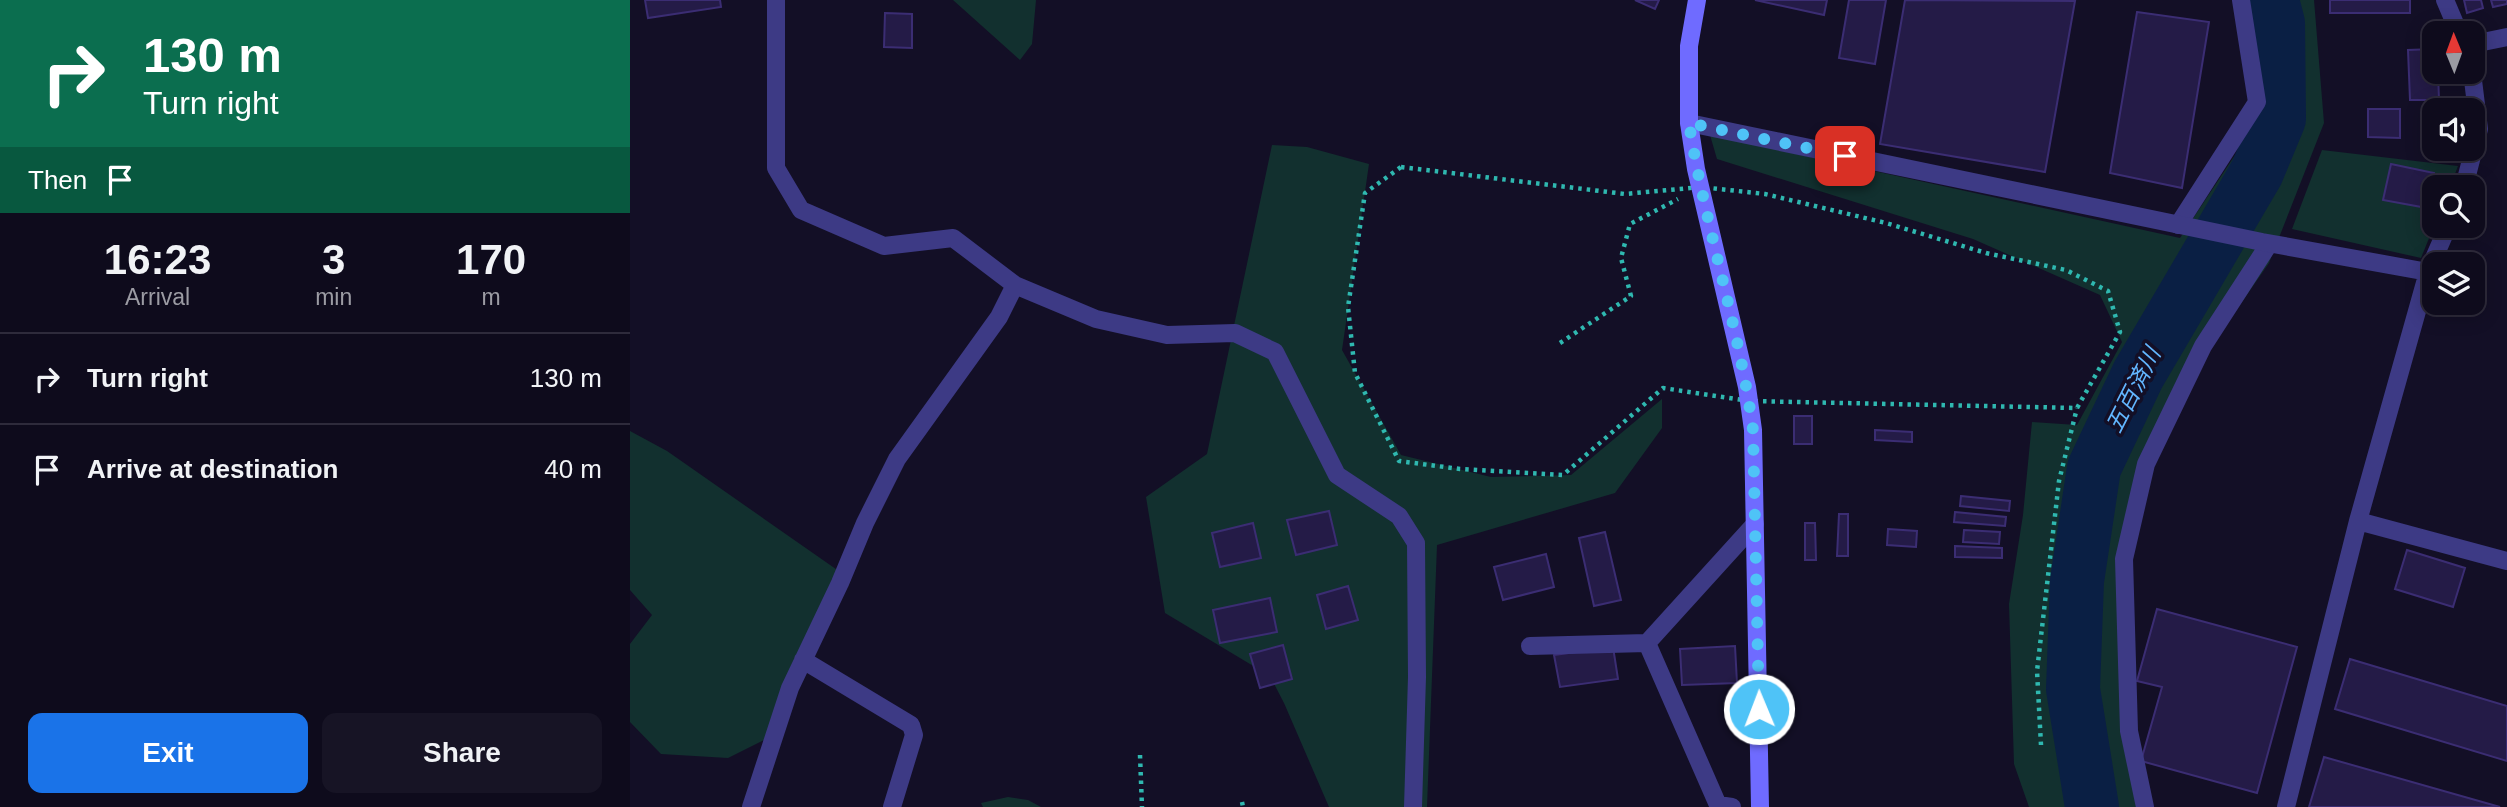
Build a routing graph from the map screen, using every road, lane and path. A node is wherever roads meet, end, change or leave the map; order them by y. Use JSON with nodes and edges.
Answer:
{"nodes":[{"id":1,"x":776,"y":0,"type":"edge"},
{"id":2,"x":1697,"y":0,"type":"edge"},
{"id":3,"x":2241,"y":0,"type":"edge"},
{"id":4,"x":2445,"y":0,"type":"edge"},
{"id":5,"x":2454,"y":21,"type":"edge"},
{"id":6,"x":2507,"y":37,"type":"edge"},
{"id":7,"x":2485,"y":42,"type":"edge"},
{"id":8,"x":2473,"y":84,"type":"edge"},
{"id":9,"x":1689,"y":123,"type":"junction"},
{"id":10,"x":2466,"y":175,"type":"edge"},
{"id":11,"x":1700,"y":187,"type":"junction"},
{"id":12,"x":2178,"y":225,"type":"junction"},
{"id":13,"x":2266,"y":243,"type":"junction"},
{"id":14,"x":2422,"y":271,"type":"edge"},
{"id":15,"x":1015,"y":285,"type":"junction"},
{"id":16,"x":2422,"y":293,"type":"edge"},
{"id":17,"x":1560,"y":343,"type":"dead end"},
{"id":18,"x":1749,"y":401,"type":"junction"},
{"id":19,"x":2077,"y":408,"type":"junction"},
{"id":20,"x":2358,"y":521,"type":"junction"},
{"id":21,"x":1755,"y":524,"type":"junction"},
{"id":22,"x":2507,"y":561,"type":"edge"},
{"id":23,"x":1647,"y":643,"type":"junction"},
{"id":24,"x":1530,"y":646,"type":"dead end"},
{"id":25,"x":803,"y":660,"type":"junction"},
{"id":26,"x":2041,"y":745,"type":"dead end"},
{"id":27,"x":1140,"y":755,"type":"dead end"},
{"id":28,"x":751,"y":807,"type":"edge"},
{"id":29,"x":892,"y":807,"type":"edge"},
{"id":30,"x":1142,"y":807,"type":"edge"},
{"id":31,"x":1413,"y":807,"type":"edge"},
{"id":32,"x":1732,"y":807,"type":"edge"},
{"id":33,"x":1760,"y":807,"type":"edge"},
{"id":34,"x":2145,"y":807,"type":"edge"},
{"id":35,"x":2286,"y":807,"type":"edge"}],
"edges":[{"from":1,"to":15,"type":"street"},
{"from":2,"to":9,"type":"street"},
{"from":3,"to":12,"type":"street"},
{"from":4,"to":5,"type":"street"},
{"from":6,"to":7,"type":"street"},
{"from":8,"to":10,"type":"street"},
{"from":9,"to":11,"type":"street"},
{"from":9,"to":12,"type":"street"},
{"from":11,"to":17,"type":"path"},
{"from":11,"to":18,"type":"street"},
{"from":11,"to":18,"type":"path"},
{"from":11,"to":19,"type":"path"},
{"from":12,"to":13,"type":"street"},
{"from":13,"to":14,"type":"street"},
{"from":13,"to":34,"type":"street"},
{"from":15,"to":25,"type":"street"},
{"from":15,"to":31,"type":"street"},
{"from":16,"to":20,"type":"street"},
{"from":18,"to":19,"type":"path"},
{"from":18,"to":21,"type":"street"},
{"from":19,"to":26,"type":"path"},
{"from":20,"to":22,"type":"street"},
{"from":20,"to":35,"type":"street"},
{"from":21,"to":23,"type":"street"},
{"from":21,"to":33,"type":"street"},
{"from":23,"to":24,"type":"street"},
{"from":23,"to":32,"type":"street"},
{"from":25,"to":28,"type":"street"},
{"from":25,"to":29,"type":"street"},
{"from":27,"to":30,"type":"path"}]}
